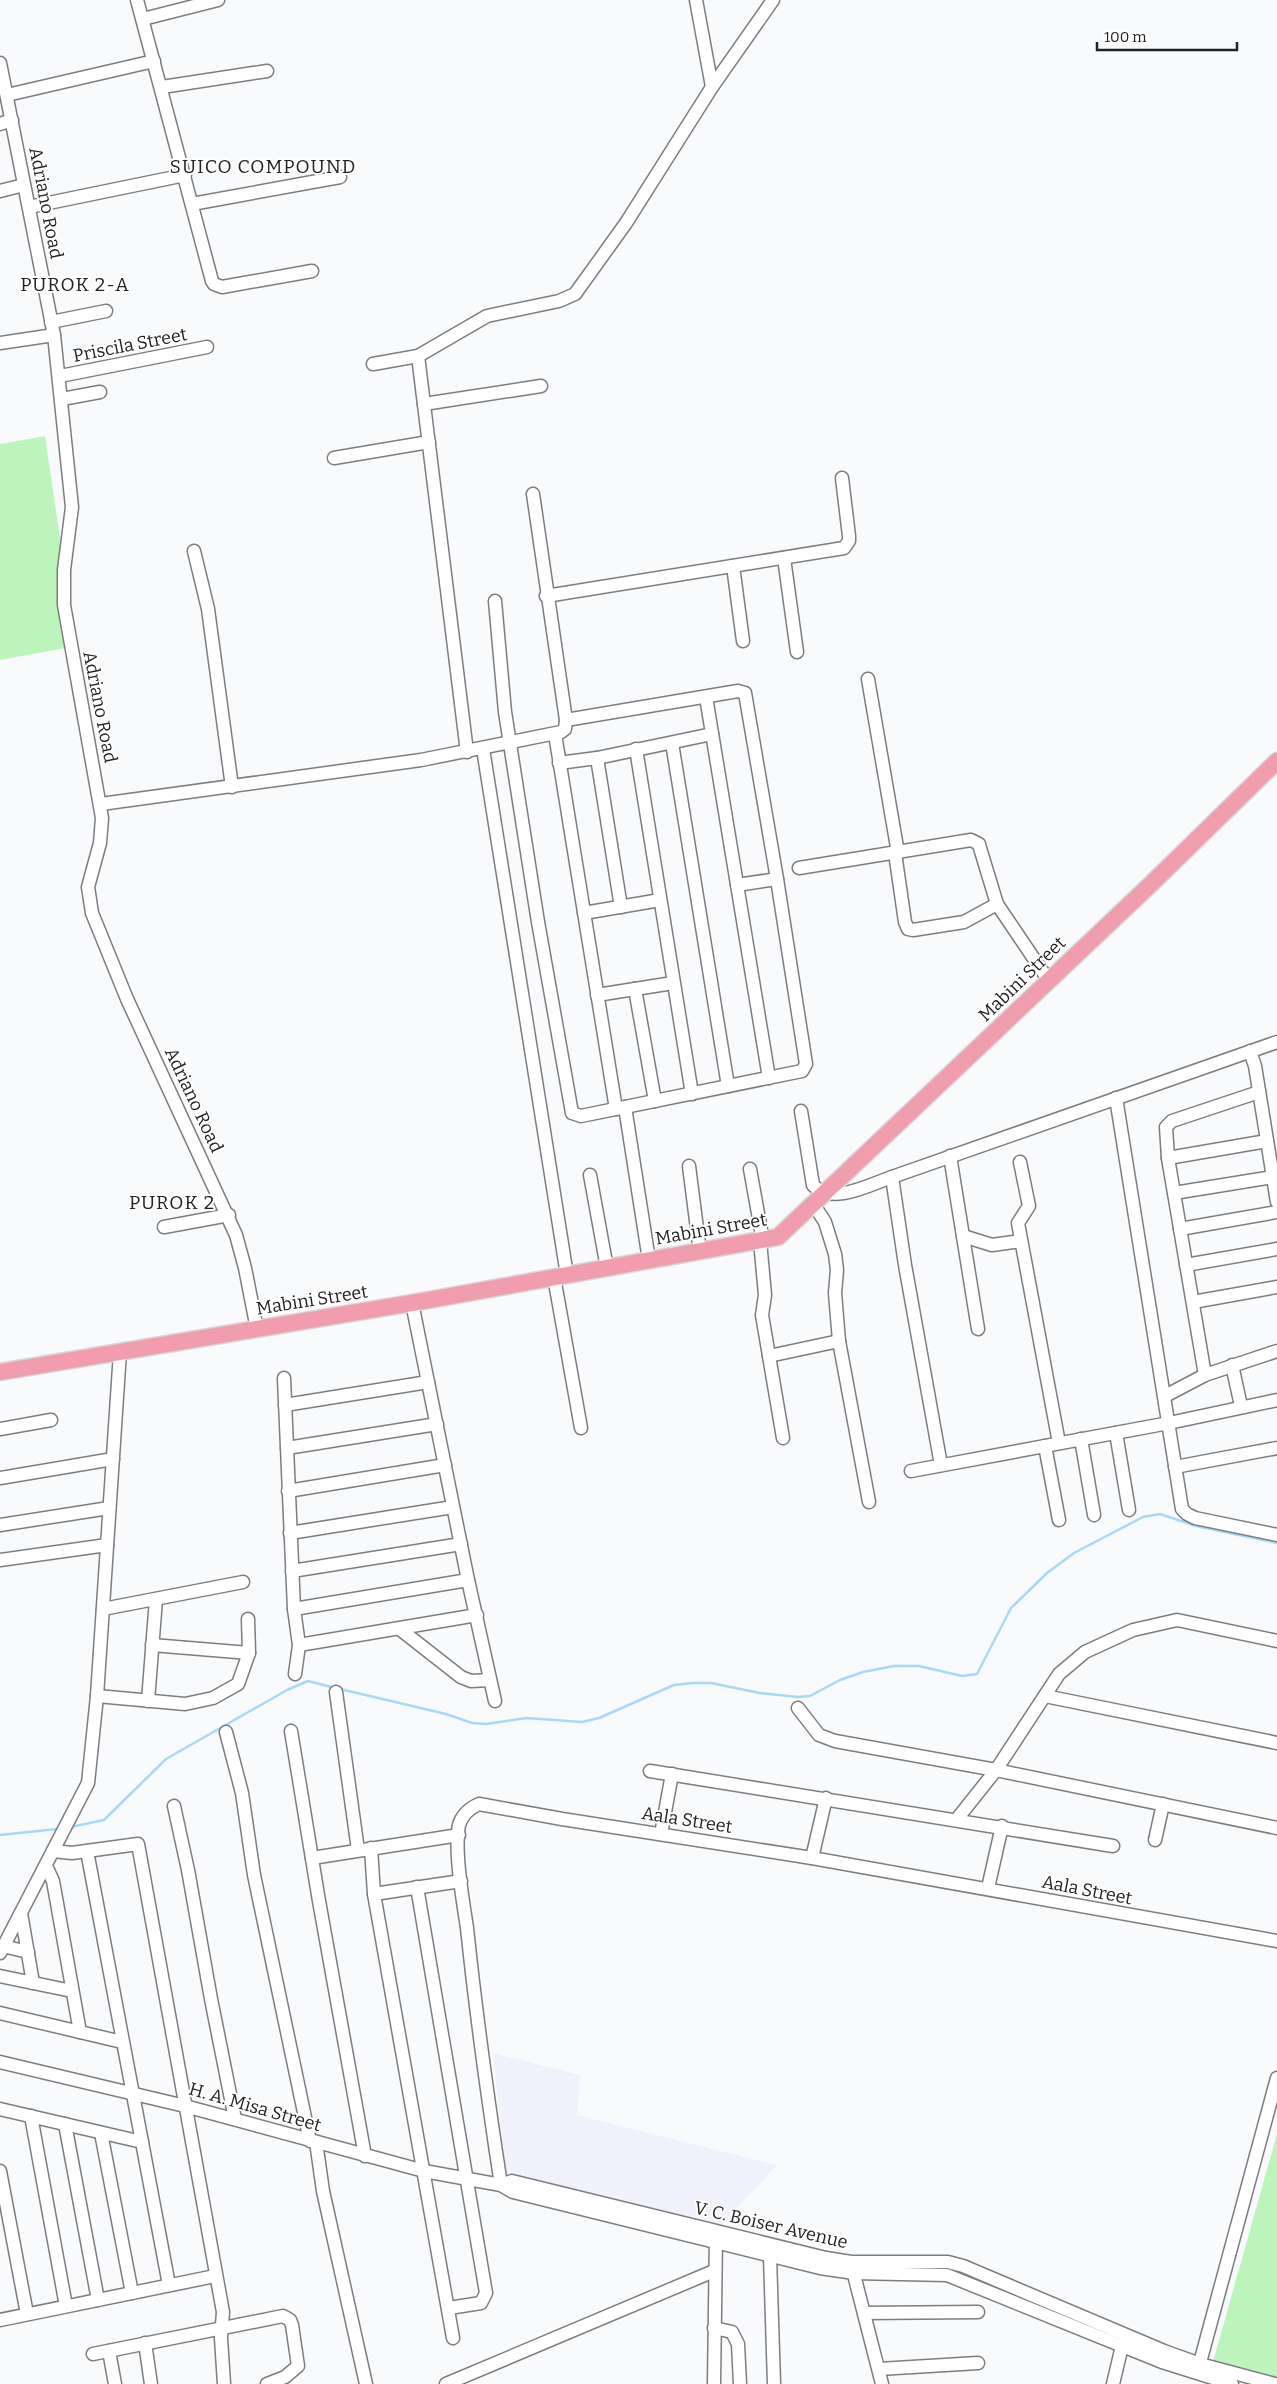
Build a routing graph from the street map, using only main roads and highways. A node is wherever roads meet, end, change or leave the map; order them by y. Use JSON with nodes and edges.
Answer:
{"nodes":[{"id":1,"x":1277,"y":761,"type":"edge"},
{"id":2,"x":0,"y":1372,"type":"edge"}],
"edges":[{"from":1,"to":2,"type":"main road","name":"Mabini Street"}]}
